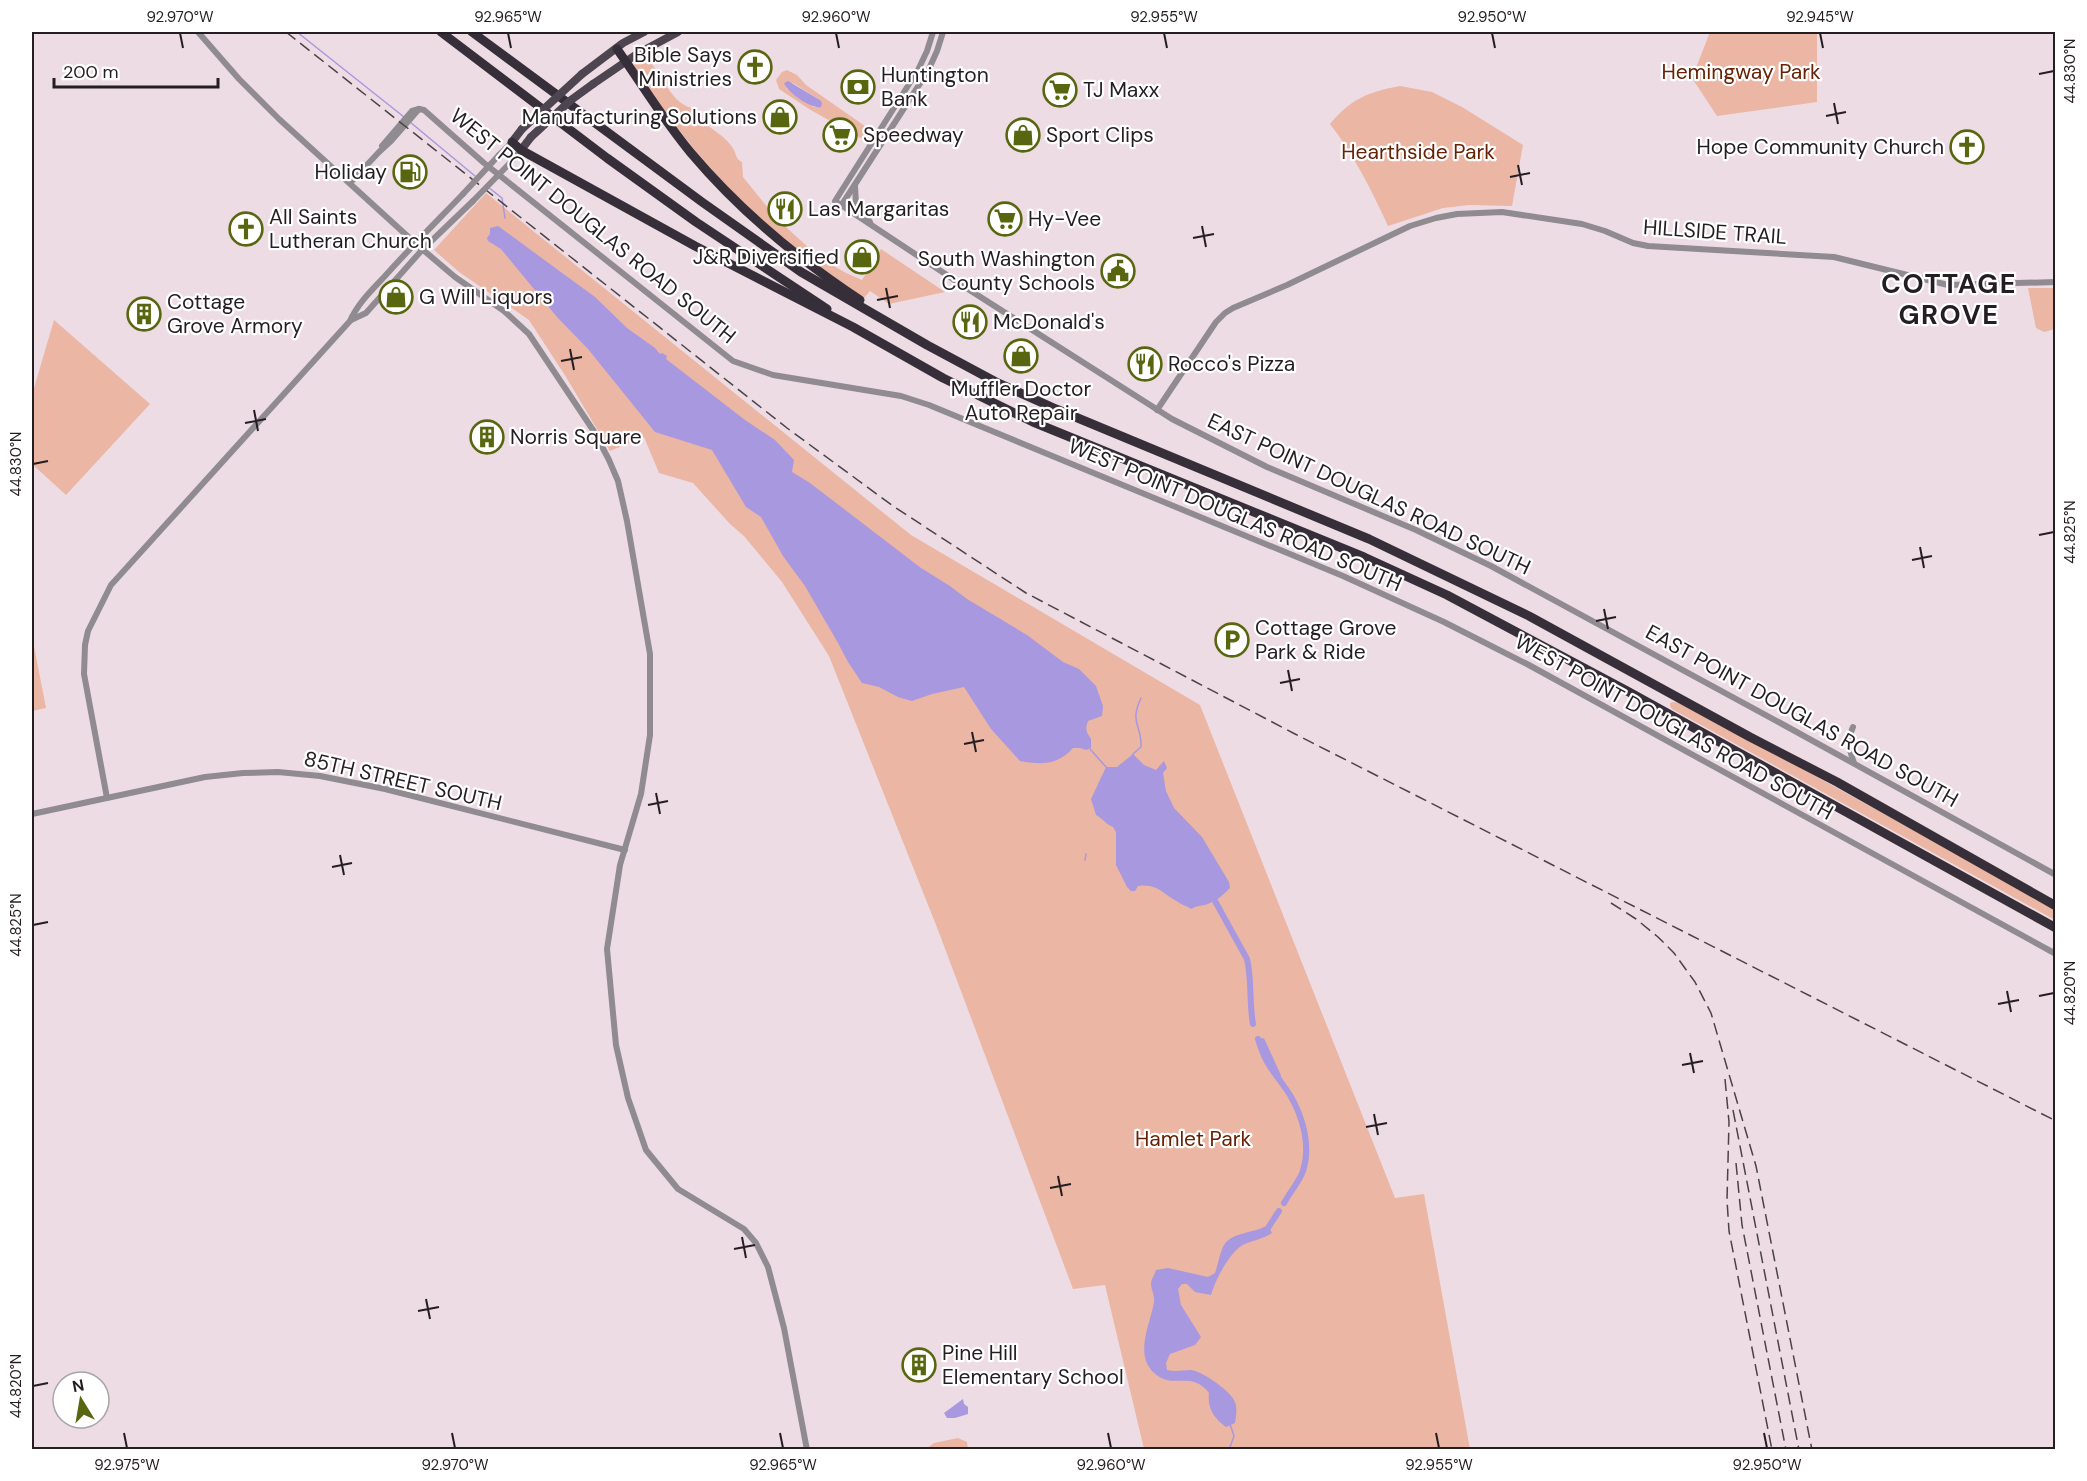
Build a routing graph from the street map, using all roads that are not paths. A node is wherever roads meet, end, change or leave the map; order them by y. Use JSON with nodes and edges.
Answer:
{"nodes":[{"id":1,"x":198,"y":32,"type":"edge"},
{"id":2,"x":441,"y":32,"type":"edge"},
{"id":3,"x":472,"y":32,"type":"edge"},
{"id":4,"x":644,"y":32,"type":"edge"},
{"id":5,"x":678,"y":32,"type":"edge"},
{"id":6,"x":933,"y":32,"type":"edge"},
{"id":7,"x":943,"y":32,"type":"edge"},
{"id":8,"x":617,"y":49,"type":"junction"},
{"id":9,"x":626,"y":61,"type":"junction"},
{"id":10,"x":512,"y":142,"type":"junction"},
{"id":11,"x":521,"y":150,"type":"junction"},
{"id":12,"x":350,"y":183,"type":"junction"},
{"id":13,"x":855,"y":185,"type":"junction"},
{"id":14,"x":838,"y":204,"type":"junction"},
{"id":15,"x":879,"y":231,"type":"junction"},
{"id":16,"x":415,"y":243,"type":"junction"},
{"id":17,"x":422,"y":250,"type":"junction"},
{"id":18,"x":2055,"y":282,"type":"edge"},
{"id":19,"x":350,"y":321,"type":"junction"},
{"id":20,"x":853,"y":327,"type":"junction"},
{"id":21,"x":927,"y":345,"type":"junction"},
{"id":22,"x":1157,"y":410,"type":"junction"},
{"id":23,"x":1853,"y":727,"type":"dead end"},
{"id":24,"x":1854,"y":764,"type":"junction"},
{"id":25,"x":107,"y":798,"type":"junction"},
{"id":26,"x":32,"y":814,"type":"edge"},
{"id":27,"x":624,"y":850,"type":"junction"},
{"id":28,"x":2055,"y":874,"type":"edge"},
{"id":29,"x":2055,"y":906,"type":"edge"},
{"id":30,"x":2055,"y":928,"type":"edge"},
{"id":31,"x":2055,"y":954,"type":"edge"},
{"id":32,"x":807,"y":1449,"type":"edge"}],
"edges":[{"from":1,"to":12,"type":"street"},
{"from":2,"to":20,"type":"highway"},
{"from":3,"to":21,"type":"highway"},
{"from":4,"to":8,"type":"main road"},
{"from":5,"to":9,"type":"main road"},
{"from":6,"to":14,"type":"street"},
{"from":7,"to":13,"type":"street"},
{"from":8,"to":9,"type":"highway"},
{"from":8,"to":10,"type":"main road","bridge":true},
{"from":9,"to":11,"type":"main road","bridge":true},
{"from":9,"to":21,"type":"highway"},
{"from":10,"to":11,"type":"highway"},
{"from":10,"to":16,"type":"street","bridge":true},
{"from":11,"to":17,"type":"street","bridge":true},
{"from":11,"to":20,"type":"highway"},
{"from":12,"to":16,"type":"street"},
{"from":12,"to":31,"type":"street","name":"WEST POINT DOUGLAS ROAD SOUTH"},
{"from":13,"to":14,"type":"street"},
{"from":13,"to":15,"type":"street"},
{"from":14,"to":15,"type":"street","name":"EAST POINT DOUGLAS ROAD SOUTH"},
{"from":15,"to":22,"type":"street","name":"EAST POINT DOUGLAS ROAD SOUTH"},
{"from":16,"to":17,"type":"street"},
{"from":16,"to":19,"type":"street"},
{"from":17,"to":19,"type":"street"},
{"from":17,"to":27,"type":"street"},
{"from":18,"to":22,"type":"street","name":"HILLSIDE TRAIL"},
{"from":19,"to":25,"type":"street"},
{"from":20,"to":30,"type":"highway"},
{"from":21,"to":29,"type":"highway"},
{"from":22,"to":24,"type":"street","name":"EAST POINT DOUGLAS ROAD SOUTH"},
{"from":23,"to":24,"type":"street"},
{"from":24,"to":28,"type":"street","name":"EAST POINT DOUGLAS ROAD SOUTH"},
{"from":25,"to":26,"type":"street","name":"85TH STREET SOUTH"},
{"from":25,"to":27,"type":"street","name":"85TH STREET SOUTH"},
{"from":27,"to":32,"type":"street"}]}
